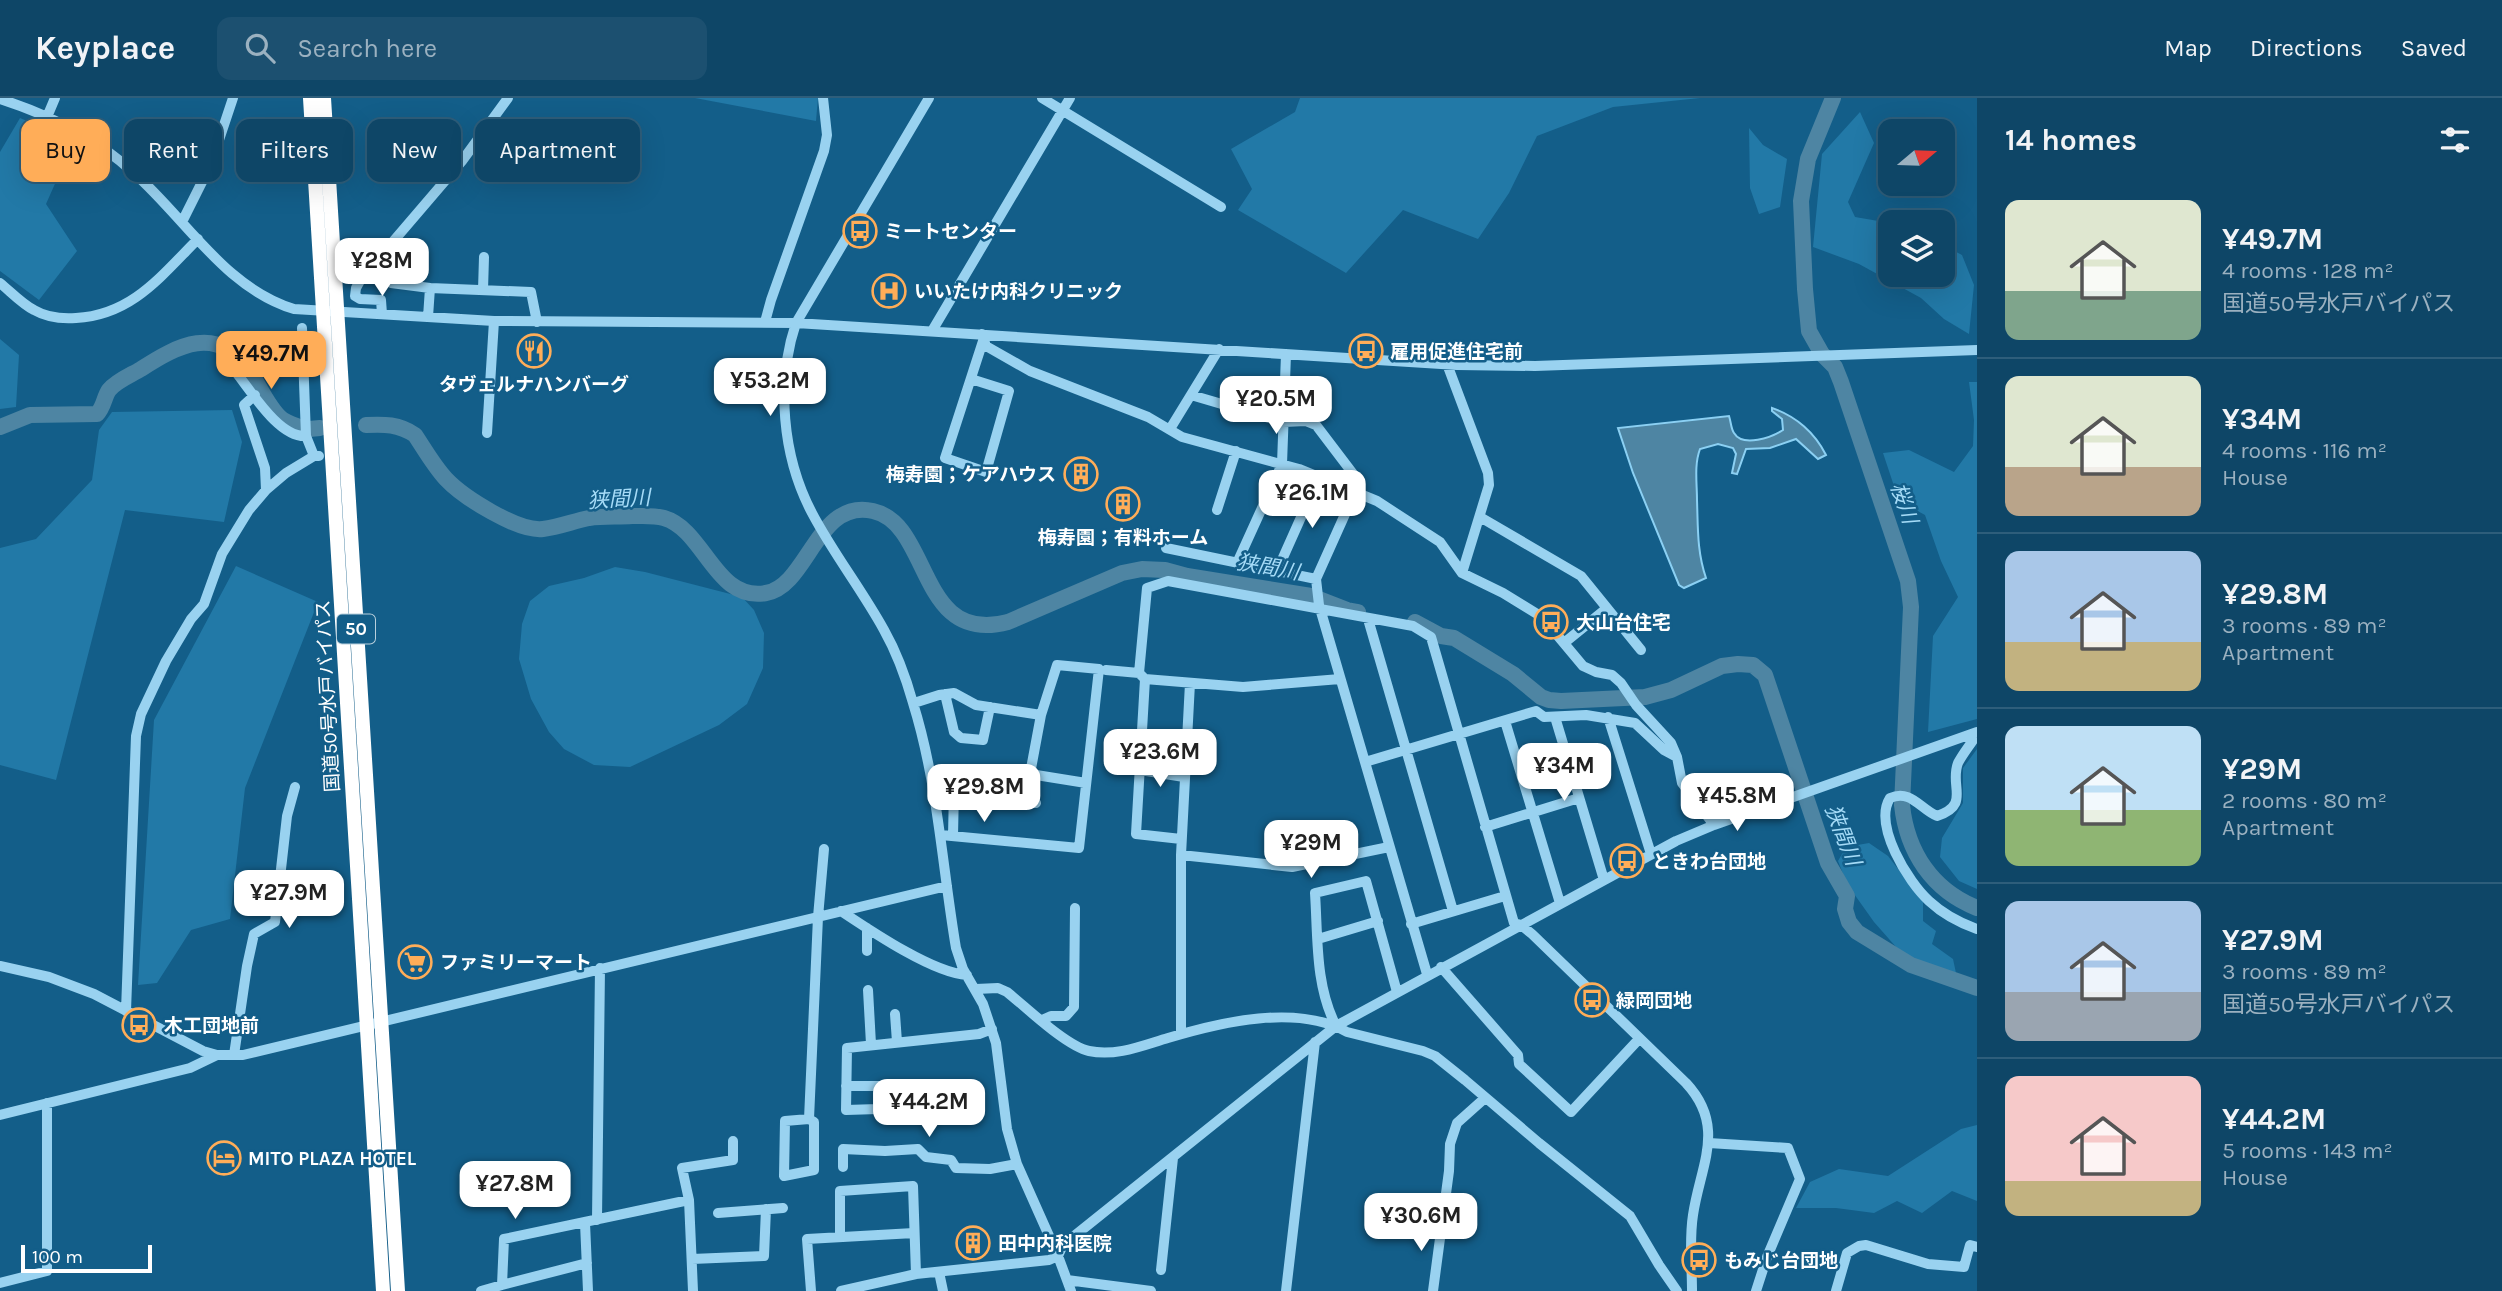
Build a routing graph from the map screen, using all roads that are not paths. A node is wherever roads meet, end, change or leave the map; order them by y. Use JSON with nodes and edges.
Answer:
{"nodes":[{"id":1,"x":55,"y":98,"type":"edge"},
{"id":2,"x":233,"y":98,"type":"edge"},
{"id":3,"x":310,"y":98,"type":"edge"},
{"id":4,"x":324,"y":98,"type":"edge"},
{"id":5,"x":508,"y":98,"type":"edge"},
{"id":6,"x":823,"y":98,"type":"edge"},
{"id":7,"x":929,"y":98,"type":"edge"},
{"id":8,"x":1042,"y":98,"type":"edge"},
{"id":9,"x":1070,"y":98,"type":"edge"},
{"id":10,"x":0,"y":99,"type":"edge"},
{"id":11,"x":1063,"y":110,"type":"junction"},
{"id":12,"x":47,"y":117,"type":"junction"},
{"id":13,"x":1221,"y":207,"type":"dead end"},
{"id":14,"x":182,"y":222,"type":"junction"},
{"id":15,"x":198,"y":239,"type":"junction"},
{"id":16,"x":484,"y":257,"type":"dead end"},
{"id":17,"x":0,"y":283,"type":"edge"},
{"id":18,"x":391,"y":283,"type":"dead end"},
{"id":19,"x":430,"y":288,"type":"junction"},
{"id":20,"x":483,"y":290,"type":"junction"},
{"id":21,"x":322,"y":311,"type":"junction"},
{"id":22,"x":338,"y":311,"type":"junction"},
{"id":23,"x":382,"y":314,"type":"junction"},
{"id":24,"x":428,"y":317,"type":"junction"},
{"id":25,"x":494,"y":321,"type":"junction"},
{"id":26,"x":537,"y":321,"type":"junction"},
{"id":27,"x":765,"y":322,"type":"junction"},
{"id":28,"x":796,"y":323,"type":"junction"},
{"id":29,"x":302,"y":328,"type":"dead end"},
{"id":30,"x":932,"y":331,"type":"junction"},
{"id":31,"x":982,"y":338,"type":"junction"},
{"id":32,"x":1219,"y":349,"type":"junction"},
{"id":33,"x":1977,"y":350,"type":"edge"},
{"id":34,"x":1286,"y":354,"type":"junction"},
{"id":35,"x":1447,"y":364,"type":"junction"},
{"id":36,"x":230,"y":365,"type":"dead end"},
{"id":37,"x":971,"y":379,"type":"junction"},
{"id":38,"x":255,"y":395,"type":"junction"},
{"id":39,"x":1191,"y":395,"type":"junction"},
{"id":40,"x":1283,"y":422,"type":"junction"},
{"id":41,"x":1170,"y":429,"type":"junction"},
{"id":42,"x":487,"y":433,"type":"dead end"},
{"id":43,"x":306,"y":436,"type":"junction"},
{"id":44,"x":1236,"y":451,"type":"junction"},
{"id":45,"x":314,"y":456,"type":"junction"},
{"id":46,"x":332,"y":456,"type":"junction"},
{"id":47,"x":1282,"y":464,"type":"junction"},
{"id":48,"x":1319,"y":477,"type":"junction"},
{"id":49,"x":266,"y":490,"type":"junction"},
{"id":50,"x":1355,"y":492,"type":"junction"},
{"id":51,"x":1217,"y":510,"type":"dead end"},
{"id":52,"x":1480,"y":517,"type":"junction"},
{"id":53,"x":1166,"y":548,"type":"dead end"},
{"id":54,"x":1237,"y":563,"type":"junction"},
{"id":55,"x":1277,"y":571,"type":"junction"},
{"id":56,"x":1462,"y":573,"type":"junction"},
{"id":57,"x":1316,"y":583,"type":"junction"},
{"id":58,"x":1320,"y":608,"type":"junction"},
{"id":59,"x":1606,"y":609,"type":"junction"},
{"id":60,"x":1368,"y":619,"type":"junction"},
{"id":61,"x":1564,"y":643,"type":"junction"},
{"id":62,"x":1641,"y":650,"type":"dead end"},
{"id":63,"x":1106,"y":670,"type":"dead end"},
{"id":64,"x":1142,"y":676,"type":"junction"},
{"id":65,"x":1340,"y":679,"type":"junction"},
{"id":66,"x":1190,"y":683,"type":"junction"},
{"id":67,"x":945,"y":694,"type":"junction"},
{"id":68,"x":914,"y":704,"type":"junction"},
{"id":69,"x":990,"y":707,"type":"junction"},
{"id":70,"x":1041,"y":715,"type":"junction"},
{"id":71,"x":1555,"y":717,"type":"junction"},
{"id":72,"x":1608,"y":717,"type":"junction"},
{"id":73,"x":1505,"y":721,"type":"junction"},
{"id":74,"x":1977,"y":733,"type":"edge"},
{"id":75,"x":1458,"y":734,"type":"junction"},
{"id":76,"x":1407,"y":750,"type":"junction"},
{"id":77,"x":1677,"y":757,"type":"junction"},
{"id":78,"x":1365,"y":762,"type":"junction"},
{"id":79,"x":1140,"y":771,"type":"junction"},
{"id":80,"x":1184,"y":777,"type":"junction"},
{"id":81,"x":1086,"y":783,"type":"junction"},
{"id":82,"x":295,"y":787,"type":"dead end"},
{"id":83,"x":1579,"y":798,"type":"junction"},
{"id":84,"x":1036,"y":803,"type":"dead end"},
{"id":85,"x":1533,"y":812,"type":"junction"},
{"id":86,"x":1714,"y":825,"type":"junction"},
{"id":87,"x":1485,"y":827,"type":"junction"},
{"id":88,"x":941,"y":835,"type":"junction"},
{"id":89,"x":953,"y":836,"type":"junction"},
{"id":90,"x":1181,"y":839,"type":"junction"},
{"id":91,"x":1389,"y":847,"type":"junction"},
{"id":92,"x":824,"y":849,"type":"dead end"},
{"id":93,"x":1651,"y":854,"type":"junction"},
{"id":94,"x":1181,"y":855,"type":"junction"},
{"id":95,"x":1604,"y":880,"type":"junction"},
{"id":96,"x":947,"y":886,"type":"junction"},
{"id":97,"x":1505,"y":896,"type":"junction"},
{"id":98,"x":1560,"y":904,"type":"junction"},
{"id":99,"x":1075,"y":908,"type":"dead end"},
{"id":100,"x":841,"y":911,"type":"junction"},
{"id":101,"x":1453,"y":911,"type":"junction"},
{"id":102,"x":817,"y":917,"type":"junction"},
{"id":103,"x":1378,"y":921,"type":"junction"},
{"id":104,"x":1411,"y":924,"type":"junction"},
{"id":105,"x":1521,"y":925,"type":"junction"},
{"id":106,"x":867,"y":928,"type":"junction"},
{"id":107,"x":1977,"y":929,"type":"edge"},
{"id":108,"x":1318,"y":939,"type":"junction"},
{"id":109,"x":867,"y":951,"type":"dead end"},
{"id":110,"x":0,"y":966,"type":"edge"},
{"id":111,"x":1441,"y":967,"type":"junction"},
{"id":112,"x":600,"y":968,"type":"junction"},
{"id":113,"x":967,"y":975,"type":"junction"},
{"id":114,"x":1427,"y":975,"type":"junction"},
{"id":115,"x":976,"y":989,"type":"junction"},
{"id":116,"x":868,"y":990,"type":"dead end"},
{"id":117,"x":1397,"y":992,"type":"junction"},
{"id":118,"x":127,"y":1011,"type":"junction"},
{"id":119,"x":895,"y":1014,"type":"dead end"},
{"id":120,"x":1042,"y":1020,"type":"junction"},
{"id":121,"x":374,"y":1024,"type":"junction"},
{"id":122,"x":1336,"y":1026,"type":"junction"},
{"id":123,"x":992,"y":1030,"type":"junction"},
{"id":124,"x":1181,"y":1034,"type":"junction"},
{"id":125,"x":1639,"y":1039,"type":"junction"},
{"id":126,"x":897,"y":1042,"type":"junction"},
{"id":127,"x":1315,"y":1042,"type":"junction"},
{"id":128,"x":871,"y":1044,"type":"junction"},
{"id":129,"x":217,"y":1055,"type":"junction"},
{"id":130,"x":234,"y":1055,"type":"junction"},
{"id":131,"x":846,"y":1086,"type":"dead end"},
{"id":132,"x":1485,"y":1098,"type":"junction"},
{"id":133,"x":47,"y":1103,"type":"junction"},
{"id":134,"x":0,"y":1115,"type":"edge"},
{"id":135,"x":809,"y":1119,"type":"junction"},
{"id":136,"x":733,"y":1141,"type":"dead end"},
{"id":137,"x":1709,"y":1143,"type":"junction"},
{"id":138,"x":1172,"y":1158,"type":"junction"},
{"id":139,"x":1017,"y":1164,"type":"junction"},
{"id":140,"x":843,"y":1167,"type":"dead end"},
{"id":141,"x":689,"y":1200,"type":"junction"},
{"id":142,"x":783,"y":1208,"type":"dead end"},
{"id":143,"x":766,"y":1209,"type":"junction"},
{"id":144,"x":718,"y":1213,"type":"dead end"},
{"id":145,"x":597,"y":1220,"type":"junction"},
{"id":146,"x":585,"y":1223,"type":"junction"},
{"id":147,"x":379,"y":1232,"type":"junction"},
{"id":148,"x":914,"y":1233,"type":"junction"},
{"id":149,"x":839,"y":1237,"type":"junction"},
{"id":150,"x":1977,"y":1247,"type":"edge"},
{"id":151,"x":1058,"y":1256,"type":"junction"},
{"id":152,"x":692,"y":1259,"type":"junction"},
{"id":153,"x":587,"y":1263,"type":"junction"},
{"id":154,"x":1161,"y":1270,"type":"dead end"},
{"id":155,"x":939,"y":1272,"type":"junction"},
{"id":156,"x":916,"y":1274,"type":"junction"},
{"id":157,"x":0,"y":1283,"type":"edge"},
{"id":158,"x":502,"y":1284,"type":"junction"},
{"id":159,"x":1069,"y":1285,"type":"edge"},
{"id":160,"x":374,"y":1291,"type":"edge"},
{"id":161,"x":383,"y":1291,"type":"edge"},
{"id":162,"x":398,"y":1291,"type":"edge"},
{"id":163,"x":481,"y":1291,"type":"edge"},
{"id":164,"x":587,"y":1291,"type":"edge"},
{"id":165,"x":693,"y":1291,"type":"edge"},
{"id":166,"x":811,"y":1291,"type":"edge"},
{"id":167,"x":841,"y":1291,"type":"edge"},
{"id":168,"x":943,"y":1291,"type":"edge"},
{"id":169,"x":1151,"y":1291,"type":"edge"},
{"id":170,"x":1286,"y":1291,"type":"edge"},
{"id":171,"x":1433,"y":1291,"type":"edge"},
{"id":172,"x":1677,"y":1291,"type":"edge"},
{"id":173,"x":1692,"y":1291,"type":"edge"},
{"id":174,"x":1756,"y":1291,"type":"edge"},
{"id":175,"x":1836,"y":1291,"type":"edge"}],
"edges":[{"from":1,"to":12,"type":"street"},
{"from":2,"to":14,"type":"street"},
{"from":3,"to":21,"type":"highway","name":"国道50号水戸バイパス","number":"50"},
{"from":4,"to":22,"type":"highway","name":"国道50号水戸バイパス","number":"50"},
{"from":5,"to":23,"type":"street"},
{"from":6,"to":27,"type":"street"},
{"from":7,"to":28,"type":"street"},
{"from":8,"to":11,"type":"street"},
{"from":9,"to":11,"type":"street"},
{"from":10,"to":12,"type":"street"},
{"from":11,"to":13,"type":"street"},
{"from":11,"to":30,"type":"street"},
{"from":12,"to":14,"type":"street"},
{"from":14,"to":15,"type":"street"},
{"from":15,"to":17,"type":"street"},
{"from":15,"to":21,"type":"street"},
{"from":16,"to":20,"type":"street"},
{"from":18,"to":19,"type":"street"},
{"from":19,"to":20,"type":"street"},
{"from":19,"to":24,"type":"street"},
{"from":20,"to":26,"type":"street"},
{"from":21,"to":22,"type":"street"},
{"from":21,"to":46,"type":"highway","name":"国道50号水戸バイパス","number":"50"},
{"from":22,"to":23,"type":"street"},
{"from":22,"to":121,"type":"highway","name":"国道50号水戸バイパス","number":"50"},
{"from":23,"to":24,"type":"street"},
{"from":24,"to":25,"type":"street"},
{"from":25,"to":26,"type":"street"},
{"from":25,"to":42,"type":"street"},
{"from":26,"to":27,"type":"street"},
{"from":27,"to":28,"type":"street"},
{"from":28,"to":30,"type":"street"},
{"from":28,"to":68,"type":"street"},
{"from":29,"to":43,"type":"street"},
{"from":30,"to":31,"type":"street"},
{"from":31,"to":32,"type":"street"},
{"from":31,"to":37,"type":"street"},
{"from":31,"to":41,"type":"street"},
{"from":32,"to":34,"type":"street"},
{"from":32,"to":39,"type":"street"},
{"from":33,"to":35,"type":"street"},
{"from":34,"to":35,"type":"street"},
{"from":34,"to":40,"type":"street"},
{"from":35,"to":52,"type":"street"},
{"from":36,"to":38,"type":"street"},
{"from":37,"to":37,"type":"street"},
{"from":38,"to":43,"type":"street"},
{"from":38,"to":49,"type":"street"},
{"from":39,"to":40,"type":"street"},
{"from":39,"to":41,"type":"street"},
{"from":40,"to":47,"type":"street"},
{"from":40,"to":50,"type":"street"},
{"from":41,"to":44,"type":"street"},
{"from":43,"to":45,"type":"street"},
{"from":44,"to":47,"type":"street"},
{"from":44,"to":51,"type":"street"},
{"from":45,"to":46,"type":"street"},
{"from":45,"to":49,"type":"street"},
{"from":46,"to":121,"type":"highway","name":"国道50号水戸バイパス","number":"50"},
{"from":47,"to":48,"type":"street"},
{"from":47,"to":54,"type":"street"},
{"from":48,"to":50,"type":"street"},
{"from":48,"to":55,"type":"street"},
{"from":49,"to":118,"type":"street"},
{"from":50,"to":56,"type":"street"},
{"from":50,"to":57,"type":"street"},
{"from":52,"to":56,"type":"street"},
{"from":52,"to":59,"type":"street"},
{"from":53,"to":54,"type":"street"},
{"from":54,"to":55,"type":"street"},
{"from":55,"to":57,"type":"street"},
{"from":56,"to":61,"type":"street"},
{"from":57,"to":58,"type":"street"},
{"from":58,"to":60,"type":"street"},
{"from":58,"to":64,"type":"street"},
{"from":58,"to":65,"type":"street"},
{"from":59,"to":61,"type":"street"},
{"from":59,"to":62,"type":"street"},
{"from":60,"to":75,"type":"street"},
{"from":60,"to":76,"type":"street"},
{"from":61,"to":77,"type":"street"},
{"from":63,"to":64,"type":"street"},
{"from":64,"to":66,"type":"street"},
{"from":64,"to":79,"type":"street"},
{"from":65,"to":66,"type":"street"},
{"from":65,"to":78,"type":"street"},
{"from":66,"to":80,"type":"street"},
{"from":67,"to":68,"type":"street"},
{"from":67,"to":69,"type":"street"},
{"from":67,"to":69,"type":"street"},
{"from":68,"to":88,"type":"street"},
{"from":69,"to":70,"type":"street"},
{"from":70,"to":81,"type":"street"},
{"from":70,"to":81,"type":"street"},
{"from":71,"to":72,"type":"street"},
{"from":71,"to":73,"type":"street"},
{"from":71,"to":83,"type":"street"},
{"from":72,"to":77,"type":"street"},
{"from":72,"to":93,"type":"street"},
{"from":73,"to":75,"type":"street"},
{"from":73,"to":85,"type":"street"},
{"from":74,"to":86,"type":"street"},
{"from":74,"to":107,"type":"street"},
{"from":75,"to":76,"type":"street"},
{"from":75,"to":87,"type":"street"},
{"from":76,"to":78,"type":"street"},
{"from":76,"to":101,"type":"street"},
{"from":77,"to":86,"type":"street"},
{"from":78,"to":91,"type":"street"},
{"from":79,"to":80,"type":"street"},
{"from":79,"to":90,"type":"street"},
{"from":80,"to":90,"type":"street"},
{"from":81,"to":89,"type":"street"},
{"from":82,"to":130,"type":"street"},
{"from":83,"to":85,"type":"street"},
{"from":83,"to":95,"type":"street"},
{"from":84,"to":89,"type":"street"},
{"from":85,"to":87,"type":"street"},
{"from":85,"to":98,"type":"street"},
{"from":86,"to":93,"type":"street"},
{"from":87,"to":97,"type":"street"},
{"from":88,"to":89,"type":"street"},
{"from":88,"to":96,"type":"street"},
{"from":90,"to":94,"type":"street"},
{"from":91,"to":94,"type":"street"},
{"from":91,"to":104,"type":"street"},
{"from":92,"to":102,"type":"street"},
{"from":93,"to":95,"type":"street"},
{"from":94,"to":124,"type":"street"},
{"from":95,"to":98,"type":"street"},
{"from":96,"to":100,"type":"street"},
{"from":96,"to":113,"type":"street"},
{"from":97,"to":101,"type":"street"},
{"from":97,"to":105,"type":"street"},
{"from":98,"to":105,"type":"street"},
{"from":99,"to":120,"type":"street"},
{"from":100,"to":102,"type":"street"},
{"from":100,"to":106,"type":"street"},
{"from":101,"to":104,"type":"street"},
{"from":102,"to":112,"type":"street"},
{"from":102,"to":135,"type":"street"},
{"from":103,"to":108,"type":"street"},
{"from":103,"to":108,"type":"street"},
{"from":103,"to":117,"type":"street"},
{"from":104,"to":114,"type":"street"},
{"from":105,"to":111,"type":"street"},
{"from":105,"to":125,"type":"street"},
{"from":106,"to":109,"type":"street"},
{"from":106,"to":113,"type":"street"},
{"from":108,"to":122,"type":"street"},
{"from":110,"to":118,"type":"street"},
{"from":111,"to":114,"type":"street"},
{"from":111,"to":125,"type":"street"},
{"from":112,"to":121,"type":"street"},
{"from":112,"to":145,"type":"street"},
{"from":113,"to":115,"type":"street"},
{"from":114,"to":117,"type":"street"},
{"from":115,"to":120,"type":"street"},
{"from":115,"to":123,"type":"street"},
{"from":116,"to":128,"type":"street"},
{"from":117,"to":122,"type":"street"},
{"from":118,"to":129,"type":"street"},
{"from":119,"to":126,"type":"street"},
{"from":120,"to":124,"type":"street"},
{"from":121,"to":130,"type":"street"},
{"from":121,"to":147,"type":"highway","name":"国道50号水戸バイパス","number":"50"},
{"from":121,"to":162,"type":"highway","name":"国道50号水戸バイパス","number":"50"},
{"from":122,"to":124,"type":"street"},
{"from":122,"to":127,"type":"street"},
{"from":122,"to":132,"type":"street"},
{"from":123,"to":126,"type":"street"},
{"from":123,"to":139,"type":"street"},
{"from":125,"to":137,"type":"street"},
{"from":126,"to":128,"type":"street"},
{"from":127,"to":138,"type":"street"},
{"from":127,"to":170,"type":"street"},
{"from":128,"to":131,"type":"street"},
{"from":129,"to":130,"type":"street"},
{"from":129,"to":133,"type":"street"},
{"from":132,"to":171,"type":"street"},
{"from":132,"to":172,"type":"street"},
{"from":133,"to":134,"type":"street"},
{"from":133,"to":157,"type":"street"},
{"from":135,"to":135,"type":"street"},
{"from":136,"to":141,"type":"street"},
{"from":137,"to":173,"type":"street"},
{"from":137,"to":174,"type":"street"},
{"from":138,"to":151,"type":"street"},
{"from":138,"to":154,"type":"street"},
{"from":139,"to":140,"type":"street"},
{"from":139,"to":151,"type":"street"},
{"from":141,"to":145,"type":"street"},
{"from":141,"to":152,"type":"street"},
{"from":142,"to":143,"type":"street"},
{"from":143,"to":144,"type":"street"},
{"from":143,"to":152,"type":"street"},
{"from":145,"to":146,"type":"street"},
{"from":146,"to":153,"type":"street"},
{"from":146,"to":158,"type":"street"},
{"from":147,"to":160,"type":"highway"},
{"from":147,"to":161,"type":"highway","name":"国道50号水戸バイパス","number":"50"},
{"from":148,"to":149,"type":"street"},
{"from":148,"to":149,"type":"street"},
{"from":148,"to":156,"type":"street"},
{"from":149,"to":166,"type":"street"},
{"from":150,"to":175,"type":"street"},
{"from":151,"to":155,"type":"street"},
{"from":151,"to":159,"type":"street"},
{"from":152,"to":165,"type":"street"},
{"from":153,"to":158,"type":"street"},
{"from":153,"to":164,"type":"street"},
{"from":155,"to":156,"type":"street"},
{"from":155,"to":168,"type":"street"},
{"from":156,"to":167,"type":"street"},
{"from":158,"to":163,"type":"street"},
{"from":159,"to":169,"type":"street"}]}
